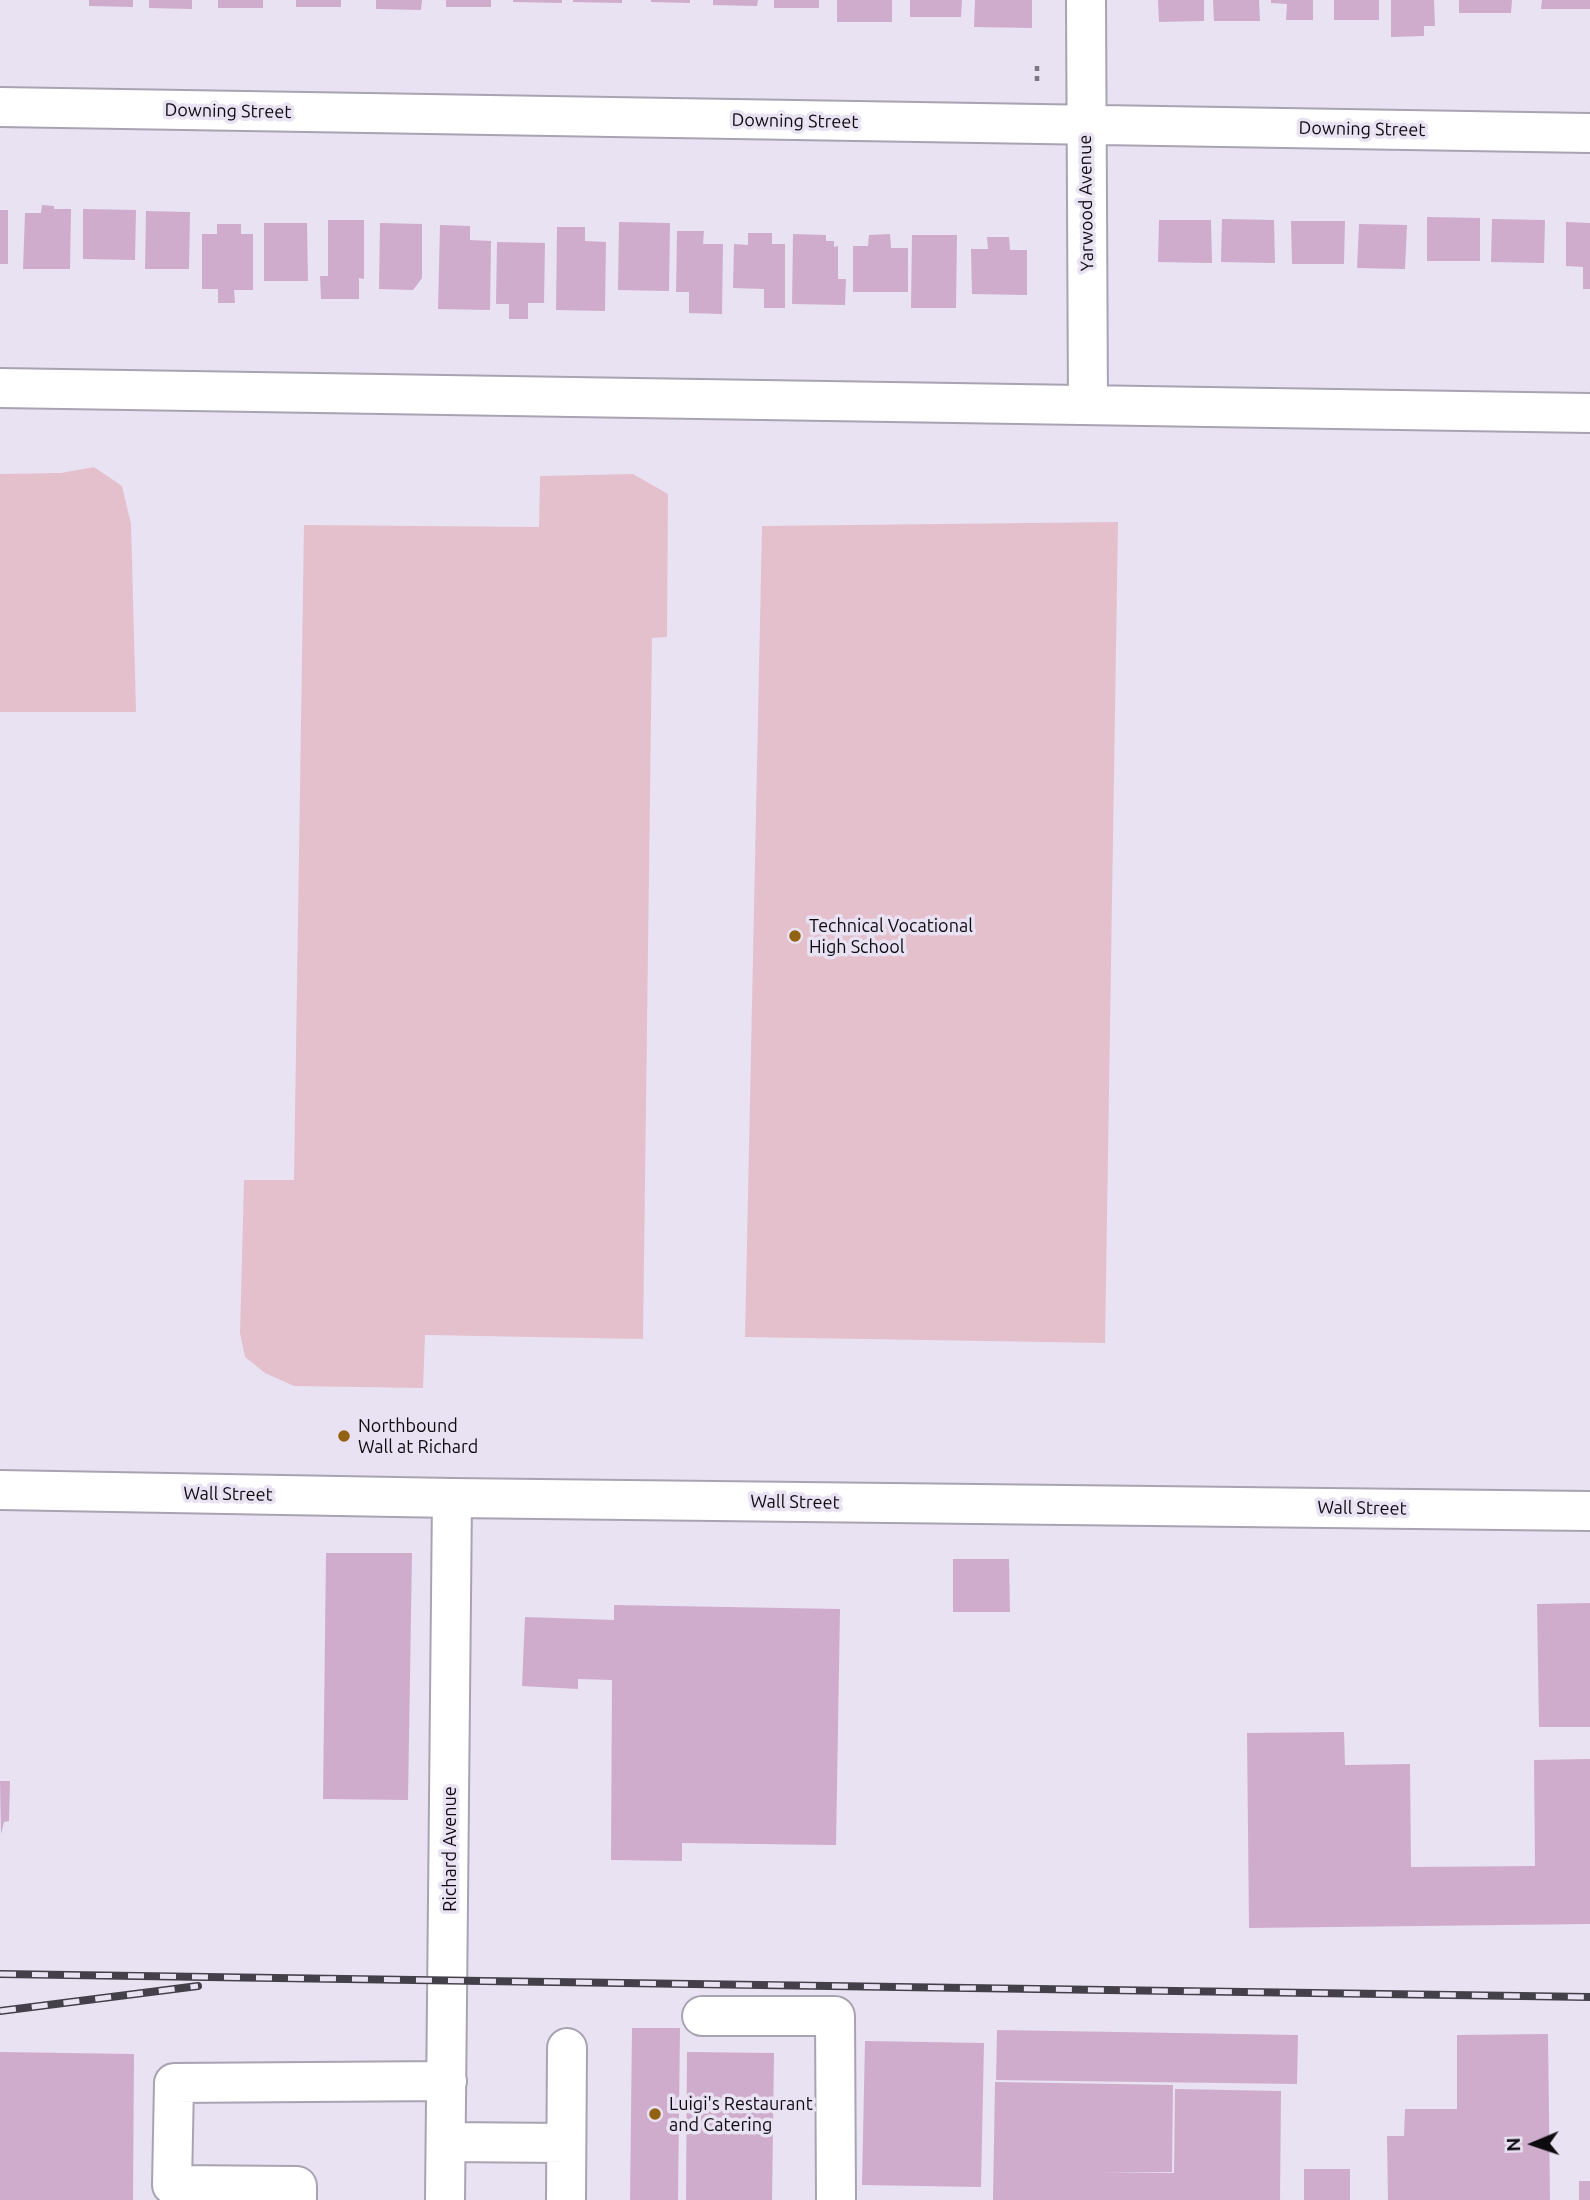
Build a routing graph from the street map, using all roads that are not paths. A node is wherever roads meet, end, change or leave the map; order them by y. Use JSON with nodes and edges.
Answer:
{"nodes":[{"id":1,"x":1086,"y":0,"type":"edge"},
{"id":2,"x":0,"y":107,"type":"edge"},
{"id":3,"x":1085,"y":125,"type":"junction"},
{"id":4,"x":1590,"y":133,"type":"edge"},
{"id":5,"x":0,"y":388,"type":"edge"},
{"id":6,"x":1088,"y":405,"type":"junction"},
{"id":7,"x":1590,"y":413,"type":"edge"},
{"id":8,"x":0,"y":1490,"type":"edge"},
{"id":9,"x":452,"y":1498,"type":"junction"},
{"id":10,"x":1590,"y":1511,"type":"edge"},
{"id":11,"x":702,"y":2016,"type":"dead end"},
{"id":12,"x":567,"y":2048,"type":"dead end"},
{"id":13,"x":447,"y":2081,"type":"junction"},
{"id":14,"x":446,"y":2142,"type":"junction"},
{"id":15,"x":566,"y":2143,"type":"junction"},
{"id":16,"x":297,"y":2200,"type":"edge"},
{"id":17,"x":445,"y":2200,"type":"edge"},
{"id":18,"x":566,"y":2200,"type":"edge"},
{"id":19,"x":836,"y":2200,"type":"edge"}],
"edges":[{"from":1,"to":3,"type":"street","name":"Yarwood Avenue"},
{"from":2,"to":3,"type":"street","name":"Downing Street"},
{"from":3,"to":4,"type":"street","name":"Downing Street"},
{"from":3,"to":6,"type":"street","name":"Yarwood Avenue"},
{"from":5,"to":6,"type":"street"},
{"from":6,"to":7,"type":"street"},
{"from":8,"to":9,"type":"street","name":"Wall Street"},
{"from":9,"to":10,"type":"street","name":"Wall Street"},
{"from":9,"to":13,"type":"street","name":"Richard Avenue"},
{"from":11,"to":19,"type":"street"},
{"from":12,"to":15,"type":"street"},
{"from":13,"to":14,"type":"street","name":"Richard Avenue"},
{"from":13,"to":16,"type":"street"},
{"from":14,"to":15,"type":"street"},
{"from":14,"to":17,"type":"street","name":"Richard Avenue"},
{"from":15,"to":18,"type":"street"}]}
